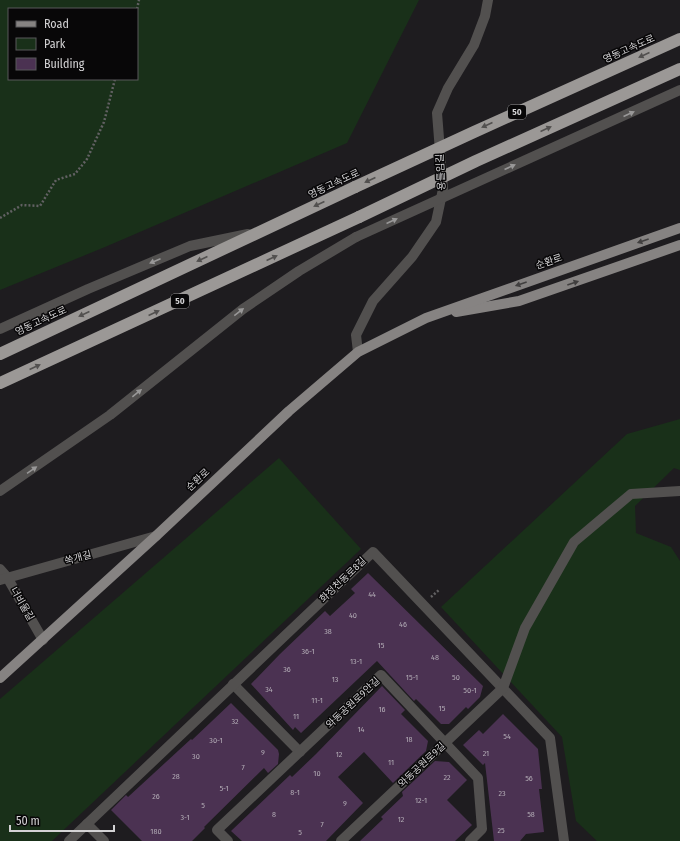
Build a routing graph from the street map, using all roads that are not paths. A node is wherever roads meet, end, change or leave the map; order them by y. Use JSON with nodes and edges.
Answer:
{"nodes":[{"id":1,"x":488,"y":0,"type":"edge"},
{"id":2,"x":680,"y":39,"type":"edge"},
{"id":3,"x":680,"y":69,"type":"edge"},
{"id":4,"x":680,"y":90,"type":"edge"},
{"id":5,"x":680,"y":228,"type":"edge"},
{"id":6,"x":260,"y":232,"type":"junction"},
{"id":7,"x":680,"y":245,"type":"edge"},
{"id":8,"x":426,"y":318,"type":"junction"},
{"id":9,"x":0,"y":329,"type":"edge"},
{"id":10,"x":358,"y":352,"type":"junction"},
{"id":11,"x":0,"y":354,"type":"edge"},
{"id":12,"x":0,"y":383,"type":"edge"},
{"id":13,"x":0,"y":491,"type":"edge"},
{"id":14,"x":680,"y":491,"type":"edge"},
{"id":15,"x":156,"y":536,"type":"junction"},
{"id":16,"x":2,"y":575,"type":"edge"},
{"id":17,"x":43,"y":640,"type":"junction"},
{"id":18,"x":0,"y":678,"type":"edge"},
{"id":19,"x":233,"y":684,"type":"junction"},
{"id":20,"x":503,"y":688,"type":"junction"},
{"id":21,"x":445,"y":743,"type":"junction"},
{"id":22,"x":300,"y":752,"type":"junction"},
{"id":23,"x":87,"y":824,"type":"junction"},
{"id":24,"x":69,"y":841,"type":"edge"},
{"id":25,"x":104,"y":841,"type":"edge"},
{"id":26,"x":228,"y":841,"type":"edge"},
{"id":27,"x":341,"y":841,"type":"edge"},
{"id":28,"x":470,"y":841,"type":"edge"},
{"id":29,"x":564,"y":841,"type":"edge"}],
"edges":[{"from":1,"to":10,"type":"street","name":"용틀임길"},
{"from":2,"to":6,"type":"highway","name":"영동고속도로","number":"50","one_way":true,"bridge":true},
{"from":12,"to":3,"type":"highway","number":"50","one_way":true,"bridge":true},
{"from":13,"to":4,"type":"street","one_way":true,"bridge":true},
{"from":5,"to":8,"type":"main road","name":"순환로","one_way":true},
{"from":6,"to":9,"type":"street","one_way":true},
{"from":6,"to":11,"type":"highway","name":"영동고속도로","number":"50","one_way":true},
{"from":8,"to":7,"type":"main road","name":"순환로","one_way":true},
{"from":8,"to":10,"type":"main road","name":"순환로"},
{"from":10,"to":15,"type":"main road","name":"순환로"},
{"from":14,"to":20,"type":"street"},
{"from":15,"to":16,"type":"street","name":"쑥개길"},
{"from":15,"to":17,"type":"main road","name":"순환로"},
{"from":16,"to":17,"type":"street","name":"너비울길"},
{"from":17,"to":18,"type":"main road","name":"순환로"},
{"from":19,"to":20,"type":"street","name":"화정천동로8길"},
{"from":19,"to":22,"type":"street"},
{"from":19,"to":23,"type":"street","name":"화정천동로8길"},
{"from":20,"to":21,"type":"street","name":"와동공원로9길"},
{"from":20,"to":29,"type":"street","name":"화정천동로8길"},
{"from":21,"to":22,"type":"street","name":"와동공원로9안길"},
{"from":21,"to":27,"type":"street","name":"와동공원로9길"},
{"from":21,"to":28,"type":"street","name":"와동공원로9안길"},
{"from":22,"to":26,"type":"street","name":"와동공원로9안길"},
{"from":23,"to":24,"type":"street","name":"화정천동로8길"},
{"from":23,"to":25,"type":"street"}]}
